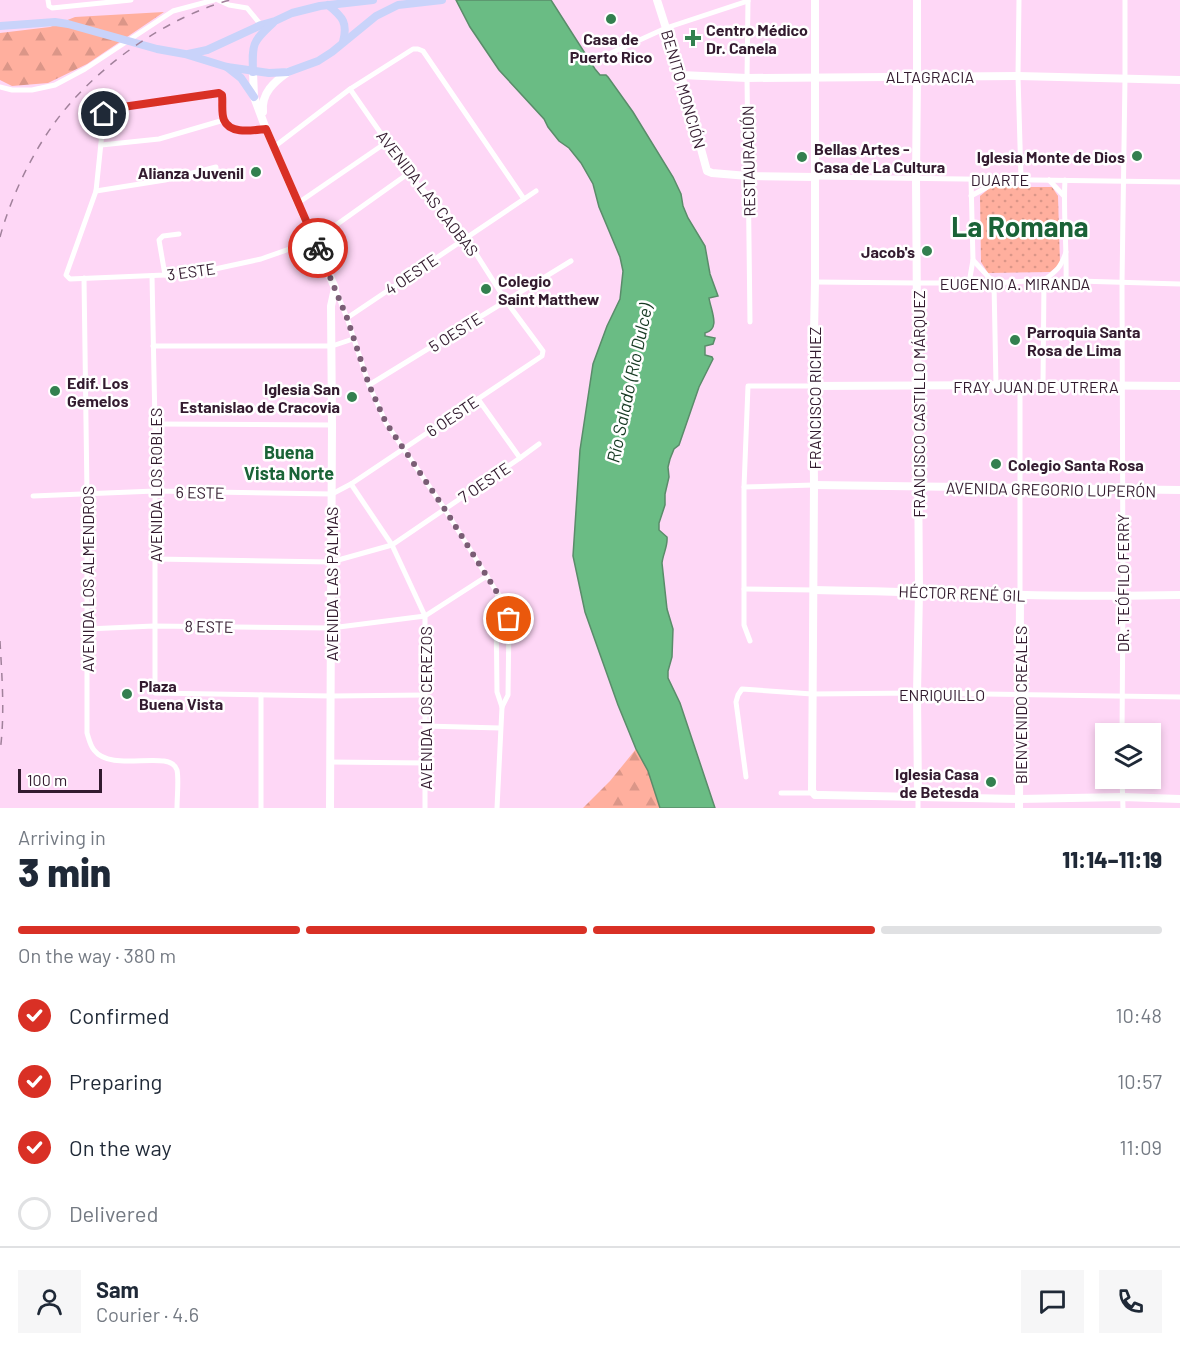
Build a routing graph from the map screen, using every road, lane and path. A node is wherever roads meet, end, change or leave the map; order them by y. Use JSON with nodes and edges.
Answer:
{"nodes":[{"id":1,"x":48,"y":0,"type":"edge"},
{"id":2,"x":131,"y":0,"type":"edge"},
{"id":3,"x":214,"y":0,"type":"edge"},
{"id":4,"x":219,"y":0,"type":"edge"},
{"id":5,"x":374,"y":0,"type":"edge"},
{"id":6,"x":442,"y":0,"type":"edge"},
{"id":7,"x":657,"y":0,"type":"edge"},
{"id":8,"x":748,"y":0,"type":"edge"},
{"id":9,"x":815,"y":0,"type":"edge"},
{"id":10,"x":916,"y":0,"type":"edge"},
{"id":11,"x":1019,"y":0,"type":"edge"},
{"id":12,"x":1125,"y":0,"type":"edge"},
{"id":13,"x":436,"y":1,"type":"edge"},
{"id":14,"x":328,"y":5,"type":"junction"},
{"id":15,"x":275,"y":21,"type":"junction"},
{"id":16,"x":261,"y":25,"type":"junction"},
{"id":17,"x":0,"y":26,"type":"edge"},
{"id":18,"x":666,"y":28,"type":"junction"},
{"id":19,"x":342,"y":42,"type":"junction"},
{"id":20,"x":611,"y":53,"type":"dead end"},
{"id":21,"x":185,"y":54,"type":"junction"},
{"id":22,"x":227,"y":67,"type":"junction"},
{"id":23,"x":253,"y":72,"type":"junction"},
{"id":24,"x":288,"y":72,"type":"junction"},
{"id":25,"x":681,"y":75,"type":"junction"},
{"id":26,"x":917,"y":76,"type":"junction"},
{"id":27,"x":1018,"y":76,"type":"junction"},
{"id":28,"x":816,"y":77,"type":"junction"},
{"id":29,"x":747,"y":78,"type":"junction"},
{"id":30,"x":1125,"y":78,"type":"junction"},
{"id":31,"x":1180,"y":80,"type":"edge"},
{"id":32,"x":0,"y":87,"type":"edge"},
{"id":33,"x":351,"y":89,"type":"junction"},
{"id":34,"x":254,"y":97,"type":"junction"},
{"id":35,"x":224,"y":120,"type":"junction"},
{"id":36,"x":265,"y":126,"type":"junction"},
{"id":37,"x":387,"y":142,"type":"junction"},
{"id":38,"x":101,"y":145,"type":"junction"},
{"id":39,"x":274,"y":147,"type":"junction"},
{"id":40,"x":216,"y":167,"type":"dead end"},
{"id":41,"x":409,"y":173,"type":"junction"},
{"id":42,"x":715,"y":173,"type":"joint"},
{"id":43,"x":748,"y":176,"type":"junction"},
{"id":44,"x":815,"y":177,"type":"junction"},
{"id":45,"x":916,"y":178,"type":"junction"},
{"id":46,"x":971,"y":179,"type":"junction"},
{"id":47,"x":1001,"y":179,"type":"junction"},
{"id":48,"x":1021,"y":179,"type":"junction"},
{"id":49,"x":1049,"y":180,"type":"junction"},
{"id":50,"x":1065,"y":180,"type":"junction"},
{"id":51,"x":1123,"y":181,"type":"junction"},
{"id":52,"x":1180,"y":182,"type":"edge"},
{"id":53,"x":96,"y":190,"type":"junction"},
{"id":54,"x":536,"y":191,"type":"dead end"},
{"id":55,"x":971,"y":196,"type":"junction"},
{"id":56,"x":1064,"y":196,"type":"junction"},
{"id":57,"x":524,"y":199,"type":"junction"},
{"id":58,"x":298,"y":203,"type":"junction"},
{"id":59,"x":178,"y":234,"type":"dead end"},
{"id":60,"x":466,"y":238,"type":"junction"},
{"id":61,"x":315,"y":240,"type":"junction"},
{"id":62,"x":1066,"y":252,"type":"junction"},
{"id":63,"x":973,"y":260,"type":"junction"},
{"id":64,"x":571,"y":261,"type":"dead end"},
{"id":65,"x":165,"y":275,"type":"junction"},
{"id":66,"x":152,"y":276,"type":"junction"},
{"id":67,"x":84,"y":278,"type":"junction"},
{"id":68,"x":1044,"y":280,"type":"junction"},
{"id":69,"x":1065,"y":281,"type":"junction"},
{"id":70,"x":815,"y":282,"type":"junction"},
{"id":71,"x":969,"y":283,"type":"junction"},
{"id":72,"x":994,"y":283,"type":"junction"},
{"id":73,"x":1122,"y":283,"type":"junction"},
{"id":74,"x":917,"y":284,"type":"junction"},
{"id":75,"x":1180,"y":284,"type":"edge"},
{"id":76,"x":335,"y":288,"type":"junction"},
{"id":77,"x":506,"y":301,"type":"junction"},
{"id":78,"x":347,"y":318,"type":"junction"},
{"id":79,"x":750,"y":322,"type":"dead end"},
{"id":80,"x":353,"y":339,"type":"junction"},
{"id":81,"x":153,"y":346,"type":"junction"},
{"id":82,"x":332,"y":346,"type":"junction"},
{"id":83,"x":542,"y":356,"type":"joint"},
{"id":84,"x":369,"y":385,"type":"junction"},
{"id":85,"x":996,"y":385,"type":"junction"},
{"id":86,"x":1020,"y":385,"type":"junction"},
{"id":87,"x":1043,"y":385,"type":"junction"},
{"id":88,"x":813,"y":386,"type":"junction"},
{"id":89,"x":917,"y":386,"type":"junction"},
{"id":90,"x":1122,"y":386,"type":"junction"},
{"id":91,"x":1180,"y":386,"type":"edge"},
{"id":92,"x":478,"y":399,"type":"junction"},
{"id":93,"x":155,"y":424,"type":"junction"},
{"id":94,"x":332,"y":425,"type":"junction"},
{"id":95,"x":539,"y":444,"type":"dead end"},
{"id":96,"x":403,"y":448,"type":"junction"},
{"id":97,"x":519,"y":458,"type":"junction"},
{"id":98,"x":351,"y":484,"type":"junction"},
{"id":99,"x":814,"y":485,"type":"junction"},
{"id":100,"x":744,"y":487,"type":"junction"},
{"id":101,"x":918,"y":488,"type":"junction"},
{"id":102,"x":1019,"y":488,"type":"junction"},
{"id":103,"x":1122,"y":490,"type":"junction"},
{"id":104,"x":1180,"y":490,"type":"edge"},
{"id":105,"x":155,"y":491,"type":"junction"},
{"id":106,"x":87,"y":494,"type":"junction"},
{"id":107,"x":332,"y":494,"type":"junction"},
{"id":108,"x":33,"y":496,"type":"dead end"},
{"id":109,"x":444,"y":508,"type":"junction"},
{"id":110,"x":392,"y":545,"type":"junction"},
{"id":111,"x":155,"y":560,"type":"junction"},
{"id":112,"x":331,"y":562,"type":"junction"},
{"id":113,"x":487,"y":576,"type":"junction"},
{"id":114,"x":744,"y":589,"type":"junction"},
{"id":115,"x":814,"y":590,"type":"junction"},
{"id":116,"x":919,"y":592,"type":"junction"},
{"id":117,"x":498,"y":594,"type":"junction"},
{"id":118,"x":1020,"y":595,"type":"junction"},
{"id":119,"x":1180,"y":595,"type":"edge"},
{"id":120,"x":1123,"y":596,"type":"junction"},
{"id":121,"x":425,"y":616,"type":"junction"},
{"id":122,"x":154,"y":626,"type":"junction"},
{"id":123,"x":331,"y":628,"type":"junction"},
{"id":124,"x":87,"y":629,"type":"junction"},
{"id":125,"x":750,"y":641,"type":"dead end"},
{"id":126,"x":917,"y":693,"type":"junction"},
{"id":127,"x":812,"y":694,"type":"junction"},
{"id":128,"x":1020,"y":694,"type":"junction"},
{"id":129,"x":261,"y":695,"type":"junction"},
{"id":130,"x":425,"y":695,"type":"junction"},
{"id":131,"x":331,"y":696,"type":"junction"},
{"id":132,"x":1121,"y":697,"type":"junction"},
{"id":133,"x":1180,"y":697,"type":"edge"},
{"id":134,"x":502,"y":707,"type":"junction"},
{"id":135,"x":1122,"y":723,"type":"edge"},
{"id":136,"x":425,"y":726,"type":"junction"},
{"id":137,"x":500,"y":728,"type":"junction"},
{"id":138,"x":330,"y":762,"type":"junction"},
{"id":139,"x":425,"y":763,"type":"junction"},
{"id":140,"x":746,"y":777,"type":"dead end"},
{"id":141,"x":1123,"y":789,"type":"edge"},
{"id":142,"x":781,"y":794,"type":"dead end"},
{"id":143,"x":814,"y":794,"type":"junction"},
{"id":144,"x":918,"y":797,"type":"junction"},
{"id":145,"x":1123,"y":797,"type":"junction"},
{"id":146,"x":1019,"y":798,"type":"junction"},
{"id":147,"x":1180,"y":799,"type":"edge"},
{"id":148,"x":177,"y":808,"type":"edge"},
{"id":149,"x":261,"y":808,"type":"edge"},
{"id":150,"x":330,"y":808,"type":"edge"},
{"id":151,"x":425,"y":808,"type":"edge"},
{"id":152,"x":497,"y":808,"type":"edge"},
{"id":153,"x":918,"y":808,"type":"edge"},
{"id":154,"x":1019,"y":808,"type":"edge"},
{"id":155,"x":1122,"y":808,"type":"edge"}],
"edges":[{"from":1,"to":2,"type":"street"},
{"from":3,"to":32,"type":"street"},
{"from":4,"to":16,"type":"street"},
{"from":5,"to":14,"type":"main road"},
{"from":6,"to":13,"type":"main road"},
{"from":7,"to":18,"type":"main road","name":"BENITO MONCIÓN"},
{"from":8,"to":18,"type":"street"},
{"from":8,"to":29,"type":"street","name":"RESTAURACIÓN"},
{"from":9,"to":28,"type":"main road","name":"FRANCISCO RICHIEZ"},
{"from":10,"to":26,"type":"main road","name":"FRANCISCO CASTILLO MÁRQUEZ"},
{"from":11,"to":27,"type":"street"},
{"from":12,"to":30,"type":"street","name":"DR. TEÓFILO FERRY"},
{"from":13,"to":19,"type":"main road"},
{"from":14,"to":15,"type":"main road"},
{"from":14,"to":19,"type":"main road"},
{"from":15,"to":16,"type":"main road"},
{"from":15,"to":23,"type":"main road"},
{"from":16,"to":21,"type":"main road"},
{"from":17,"to":21,"type":"main road"},
{"from":18,"to":20,"type":"street"},
{"from":18,"to":25,"type":"main road","name":"BENITO MONCIÓN"},
{"from":19,"to":24,"type":"main road"},
{"from":21,"to":22,"type":"main road"},
{"from":22,"to":23,"type":"main road"},
{"from":22,"to":34,"type":"main road"},
{"from":23,"to":24,"type":"main road"},
{"from":23,"to":34,"type":"main road"},
{"from":24,"to":36,"type":"main road"},
{"from":25,"to":29,"type":"main road","name":"ALTAGRACIA"},
{"from":25,"to":42,"type":"main road","name":"BENITO MONCIÓN"},
{"from":26,"to":27,"type":"main road","name":"ALTAGRACIA"},
{"from":26,"to":28,"type":"main road","name":"ALTAGRACIA"},
{"from":26,"to":45,"type":"main road","name":"FRANCISCO CASTILLO MÁRQUEZ"},
{"from":27,"to":30,"type":"main road","name":"ALTAGRACIA"},
{"from":27,"to":48,"type":"street"},
{"from":28,"to":29,"type":"main road","name":"ALTAGRACIA"},
{"from":28,"to":44,"type":"main road","name":"FRANCISCO RICHIEZ"},
{"from":29,"to":43,"type":"street","name":"RESTAURACIÓN"},
{"from":30,"to":31,"type":"main road","name":"ALTAGRACIA"},
{"from":30,"to":51,"type":"street","name":"DR. TEÓFILO FERRY"},
{"from":33,"to":37,"type":"street","name":"AVENIDA LAS CAOBAS"},
{"from":33,"to":39,"type":"street"},
{"from":33,"to":57,"type":"street"},
{"from":34,"to":36,"type":"main road"},
{"from":35,"to":36,"type":"street"},
{"from":35,"to":38,"type":"street"},
{"from":35,"to":38,"type":"street"},
{"from":36,"to":39,"type":"main road"},
{"from":37,"to":41,"type":"street","name":"AVENIDA LAS CAOBAS"},
{"from":37,"to":58,"type":"street"},
{"from":38,"to":53,"type":"street"},
{"from":39,"to":58,"type":"main road"},
{"from":40,"to":53,"type":"street"},
{"from":41,"to":60,"type":"street","name":"AVENIDA LAS CAOBAS"},
{"from":41,"to":61,"type":"street","name":"3 ESTE"},
{"from":42,"to":43,"type":"main road","name":"DUARTE"},
{"from":43,"to":44,"type":"main road","name":"DUARTE"},
{"from":43,"to":79,"type":"street","name":"RESTAURACIÓN"},
{"from":44,"to":45,"type":"street","name":"DUARTE"},
{"from":44,"to":70,"type":"main road","name":"FRANCISCO RICHIEZ"},
{"from":45,"to":46,"type":"street","name":"DUARTE"},
{"from":45,"to":74,"type":"main road","name":"FRANCISCO CASTILLO MÁRQUEZ"},
{"from":46,"to":47,"type":"street","name":"DUARTE"},
{"from":46,"to":55,"type":"street"},
{"from":47,"to":48,"type":"street","name":"DUARTE"},
{"from":47,"to":55,"type":"street"},
{"from":48,"to":49,"type":"street","name":"DUARTE"},
{"from":49,"to":50,"type":"street","name":"DUARTE"},
{"from":49,"to":56,"type":"street"},
{"from":50,"to":51,"type":"street","name":"DUARTE"},
{"from":50,"to":56,"type":"street"},
{"from":51,"to":52,"type":"street","name":"DUARTE"},
{"from":51,"to":73,"type":"street","name":"DR. TEÓFILO FERRY"},
{"from":53,"to":67,"type":"street","name":"3 ESTE"},
{"from":54,"to":57,"type":"street","name":"4 OESTE"},
{"from":55,"to":63,"type":"street"},
{"from":56,"to":62,"type":"street"},
{"from":57,"to":60,"type":"street","name":"4 OESTE"},
{"from":58,"to":61,"type":"main road"},
{"from":59,"to":65,"type":"street"},
{"from":60,"to":77,"type":"street","name":"AVENIDA LAS CAOBAS"},
{"from":60,"to":78,"type":"street","name":"4 OESTE"},
{"from":61,"to":65,"type":"street","name":"3 ESTE"},
{"from":61,"to":76,"type":"main road"},
{"from":62,"to":68,"type":"street"},
{"from":62,"to":69,"type":"street"},
{"from":63,"to":71,"type":"street"},
{"from":63,"to":72,"type":"street"},
{"from":64,"to":77,"type":"street","name":"5 OESTE"},
{"from":65,"to":66,"type":"street","name":"3 ESTE"},
{"from":66,"to":67,"type":"street","name":"3 ESTE"},
{"from":66,"to":81,"type":"street","name":"AVENIDA LOS ROBLES"},
{"from":67,"to":106,"type":"street","name":"AVENIDA LOS ALMENDROS"},
{"from":68,"to":69,"type":"street","name":"EUGENIO A. MIRANDA"},
{"from":68,"to":72,"type":"street","name":"EUGENIO A. MIRANDA"},
{"from":68,"to":87,"type":"street"},
{"from":69,"to":73,"type":"street","name":"EUGENIO A. MIRANDA"},
{"from":70,"to":74,"type":"street","name":"EUGENIO A. MIRANDA"},
{"from":70,"to":88,"type":"main road","name":"FRANCISCO RICHIEZ"},
{"from":71,"to":72,"type":"street","name":"EUGENIO A. MIRANDA"},
{"from":71,"to":74,"type":"street","name":"EUGENIO A. MIRANDA"},
{"from":72,"to":85,"type":"street"},
{"from":73,"to":75,"type":"street","name":"EUGENIO A. MIRANDA"},
{"from":73,"to":90,"type":"street","name":"DR. TEÓFILO FERRY"},
{"from":74,"to":89,"type":"main road","name":"FRANCISCO CASTILLO MÁRQUEZ"},
{"from":76,"to":78,"type":"street"},
{"from":76,"to":82,"type":"main road","name":"AVENIDA LAS PALMAS"},
{"from":77,"to":83,"type":"street","name":"AVENIDA LAS CAOBAS"},
{"from":77,"to":84,"type":"street","name":"5 OESTE"},
{"from":78,"to":80,"type":"street"},
{"from":80,"to":82,"type":"street"},
{"from":80,"to":84,"type":"street"},
{"from":81,"to":82,"type":"street"},
{"from":81,"to":93,"type":"street","name":"AVENIDA LOS ROBLES"},
{"from":82,"to":94,"type":"main road","name":"AVENIDA LAS PALMAS"},
{"from":83,"to":92,"type":"street","name":"6 OESTE"},
{"from":84,"to":96,"type":"street"},
{"from":85,"to":86,"type":"main road","name":"FRAY JUAN DE UTRERA"},
{"from":85,"to":89,"type":"main road","name":"FRAY JUAN DE UTRERA"},
{"from":86,"to":87,"type":"main road","name":"FRAY JUAN DE UTRERA"},
{"from":86,"to":102,"type":"street","name":"BIENVENIDO CREALES"},
{"from":87,"to":90,"type":"main road","name":"FRAY JUAN DE UTRERA"},
{"from":88,"to":89,"type":"main road","name":"FRAY JUAN DE UTRERA"},
{"from":88,"to":99,"type":"main road","name":"FRANCISCO RICHIEZ"},
{"from":88,"to":100,"type":"street","name":"FRAY JUAN DE UTRERA"},
{"from":89,"to":101,"type":"main road","name":"FRANCISCO CASTILLO MÁRQUEZ"},
{"from":90,"to":91,"type":"main road","name":"FRAY JUAN DE UTRERA"},
{"from":90,"to":103,"type":"street","name":"DR. TEÓFILO FERRY"},
{"from":92,"to":96,"type":"street","name":"6 OESTE"},
{"from":92,"to":97,"type":"street"},
{"from":93,"to":94,"type":"street"},
{"from":93,"to":105,"type":"street","name":"AVENIDA LOS ROBLES"},
{"from":94,"to":107,"type":"main road","name":"AVENIDA LAS PALMAS"},
{"from":95,"to":97,"type":"street","name":"7 OESTE"},
{"from":96,"to":98,"type":"street","name":"6 OESTE"},
{"from":96,"to":109,"type":"street"},
{"from":97,"to":109,"type":"street","name":"7 OESTE"},
{"from":98,"to":107,"type":"street","name":"6 OESTE"},
{"from":98,"to":110,"type":"street","name":"AVENIDA LOS CEREZOS"},
{"from":99,"to":100,"type":"street"},
{"from":99,"to":101,"type":"main road","name":"AVENIDA GREGORIO LUPERÓN"},
{"from":99,"to":115,"type":"main road","name":"FRANCISCO RICHIEZ"},
{"from":100,"to":114,"type":"street"},
{"from":101,"to":102,"type":"main road","name":"AVENIDA GREGORIO LUPERÓN"},
{"from":101,"to":116,"type":"main road","name":"FRANCISCO CASTILLO MÁRQUEZ"},
{"from":102,"to":103,"type":"main road","name":"AVENIDA GREGORIO LUPERÓN"},
{"from":102,"to":118,"type":"street","name":"BIENVENIDO CREALES"},
{"from":103,"to":104,"type":"main road","name":"AVENIDA GREGORIO LUPERÓN"},
{"from":103,"to":120,"type":"street","name":"DR. TEÓFILO FERRY"},
{"from":105,"to":106,"type":"street","name":"6 ESTE"},
{"from":105,"to":107,"type":"street","name":"6 ESTE"},
{"from":105,"to":111,"type":"street","name":"AVENIDA LOS ROBLES"},
{"from":106,"to":108,"type":"street","name":"6 ESTE"},
{"from":106,"to":124,"type":"street","name":"AVENIDA LOS ALMENDROS"},
{"from":107,"to":112,"type":"main road","name":"AVENIDA LAS PALMAS"},
{"from":109,"to":110,"type":"street","name":"7 OESTE"},
{"from":109,"to":113,"type":"street"},
{"from":110,"to":112,"type":"street","name":"7 OESTE"},
{"from":110,"to":121,"type":"street","name":"AVENIDA LOS CEREZOS"},
{"from":111,"to":112,"type":"street","name":"7 OESTE"},
{"from":111,"to":122,"type":"street","name":"AVENIDA LOS ROBLES"},
{"from":112,"to":123,"type":"main road","name":"AVENIDA LAS PALMAS"},
{"from":113,"to":117,"type":"street"},
{"from":113,"to":121,"type":"street"},
{"from":114,"to":115,"type":"street","name":"HÉCTOR RENÉ GIL"},
{"from":114,"to":125,"type":"street"},
{"from":115,"to":116,"type":"main road","name":"HÉCTOR RENÉ GIL"},
{"from":115,"to":127,"type":"main road","name":"FRANCISCO RICHIEZ"},
{"from":116,"to":118,"type":"main road","name":"HÉCTOR RENÉ GIL"},
{"from":116,"to":126,"type":"main road","name":"FRANCISCO CASTILLO MÁRQUEZ"},
{"from":117,"to":134,"type":"street"},
{"from":117,"to":134,"type":"street"},
{"from":118,"to":120,"type":"main road","name":"HÉCTOR RENÉ GIL"},
{"from":118,"to":128,"type":"main road","name":"BIENVENIDO CREALES"},
{"from":119,"to":120,"type":"main road","name":"HÉCTOR RENÉ GIL"},
{"from":120,"to":132,"type":"street","name":"DR. TEÓFILO FERRY"},
{"from":121,"to":123,"type":"street","name":"8 ESTE"},
{"from":121,"to":130,"type":"street","name":"AVENIDA LOS CEREZOS"},
{"from":122,"to":123,"type":"street","name":"8 ESTE"},
{"from":122,"to":124,"type":"street","name":"8 ESTE"},
{"from":122,"to":129,"type":"street","name":"AVENIDA LOS ROBLES"},
{"from":123,"to":131,"type":"main road","name":"AVENIDA LAS PALMAS"},
{"from":124,"to":148,"type":"street","name":"AVENIDA LOS ALMENDROS"},
{"from":126,"to":127,"type":"street","name":"ENRIQUILLO"},
{"from":126,"to":128,"type":"street","name":"ENRIQUILLO"},
{"from":126,"to":144,"type":"main road","name":"FRANCISCO CASTILLO MÁRQUEZ"},
{"from":127,"to":140,"type":"street","name":"ENRIQUILLO"},
{"from":127,"to":143,"type":"main road","name":"FRANCISCO RICHIEZ"},
{"from":128,"to":132,"type":"street","name":"ENRIQUILLO"},
{"from":128,"to":146,"type":"main road","name":"BIENVENIDO CREALES"},
{"from":129,"to":131,"type":"street"},
{"from":129,"to":149,"type":"street"},
{"from":130,"to":131,"type":"street"},
{"from":130,"to":136,"type":"street","name":"AVENIDA LOS CEREZOS"},
{"from":131,"to":138,"type":"main road","name":"AVENIDA LAS PALMAS"},
{"from":132,"to":133,"type":"street","name":"ENRIQUILLO"},
{"from":132,"to":135,"type":"street","name":"DR. TEÓFILO FERRY"},
{"from":134,"to":137,"type":"street"},
{"from":136,"to":137,"type":"street"},
{"from":136,"to":139,"type":"street","name":"AVENIDA LOS CEREZOS"},
{"from":137,"to":152,"type":"street"},
{"from":138,"to":139,"type":"street"},
{"from":138,"to":150,"type":"main road","name":"AVENIDA LAS PALMAS"},
{"from":139,"to":151,"type":"street","name":"AVENIDA LOS CEREZOS"},
{"from":141,"to":145,"type":"street"},
{"from":142,"to":143,"type":"street"},
{"from":143,"to":144,"type":"main road"},
{"from":144,"to":146,"type":"main road"},
{"from":144,"to":153,"type":"street","name":"FRANCISCO CASTILLO MÁRQUEZ"},
{"from":145,"to":146,"type":"main road"},
{"from":145,"to":147,"type":"main road"},
{"from":145,"to":155,"type":"street"},
{"from":146,"to":154,"type":"main road","name":"BIENVENIDO CREALES"}]}
